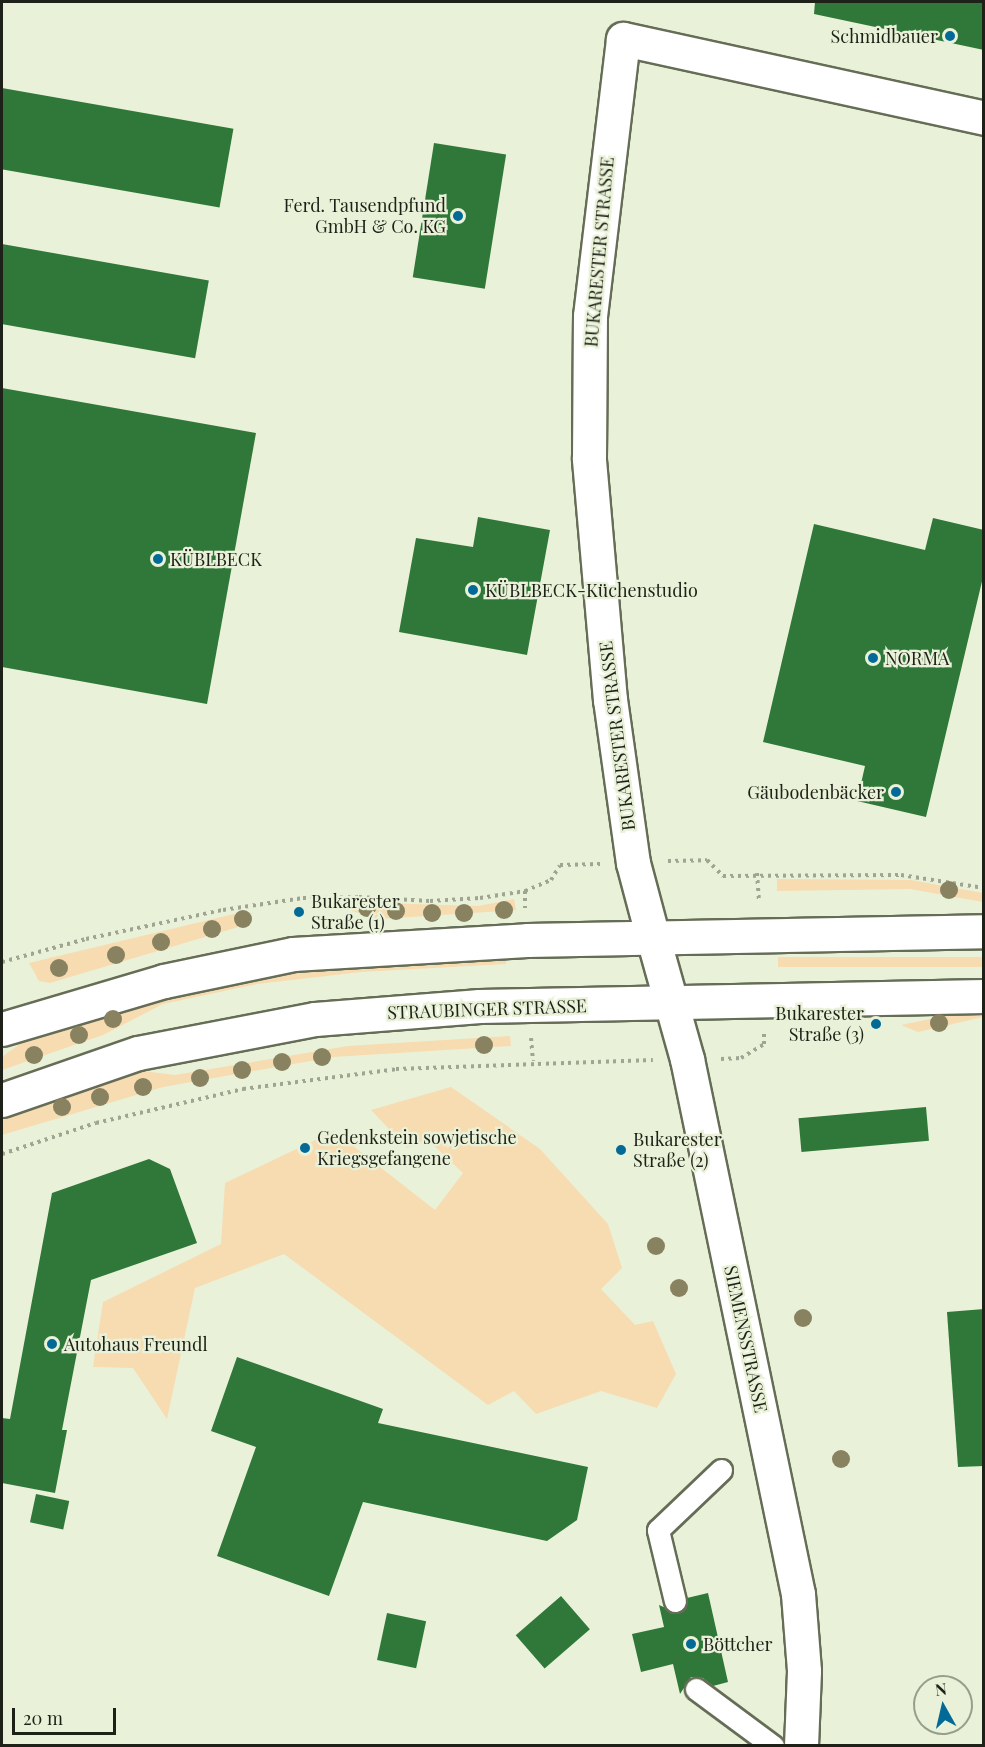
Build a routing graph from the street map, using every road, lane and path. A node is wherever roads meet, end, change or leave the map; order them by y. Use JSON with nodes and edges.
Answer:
{"nodes":[{"id":1,"x":984,"y":117,"type":"edge"},
{"id":2,"x":633,"y":862,"type":"junction"},
{"id":3,"x":984,"y":888,"type":"edge"},
{"id":4,"x":984,"y":931,"type":"edge"},
{"id":5,"x":653,"y":938,"type":"junction"},
{"id":6,"x":2,"y":962,"type":"edge"},
{"id":7,"x":984,"y":996,"type":"edge"},
{"id":8,"x":672,"y":1004,"type":"junction"},
{"id":9,"x":2,"y":1029,"type":"edge"},
{"id":10,"x":764,"y":1044,"type":"dead end"},
{"id":11,"x":687,"y":1059,"type":"junction"},
{"id":12,"x":2,"y":1100,"type":"edge"},
{"id":13,"x":2,"y":1154,"type":"edge"},
{"id":14,"x":721,"y":1470,"type":"dead end"},
{"id":15,"x":675,"y":1601,"type":"dead end"},
{"id":16,"x":696,"y":1689,"type":"dead end"},
{"id":17,"x":773,"y":1746,"type":"edge"},
{"id":18,"x":801,"y":1746,"type":"edge"}],
"edges":[{"from":1,"to":2,"type":"street","name":"BUKARESTER STRASSE"},
{"from":2,"to":3,"type":"path"},
{"from":2,"to":5,"type":"street","name":"BUKARESTER STRASSE"},
{"from":2,"to":6,"type":"path"},
{"from":4,"to":5,"type":"street"},
{"from":5,"to":8,"type":"street","name":"SIEMENSSTRASSE"},
{"from":5,"to":9,"type":"street"},
{"from":7,"to":8,"type":"street","name":"STRAUBINGER STRASSE"},
{"from":8,"to":11,"type":"street","name":"SIEMENSSTRASSE"},
{"from":8,"to":12,"type":"street","name":"STRAUBINGER STRASSE"},
{"from":10,"to":11,"type":"path"},
{"from":11,"to":13,"type":"path"},
{"from":11,"to":18,"type":"street","name":"SIEMENSSTRASSE"},
{"from":14,"to":15,"type":"lane"},
{"from":16,"to":17,"type":"lane"}]}
